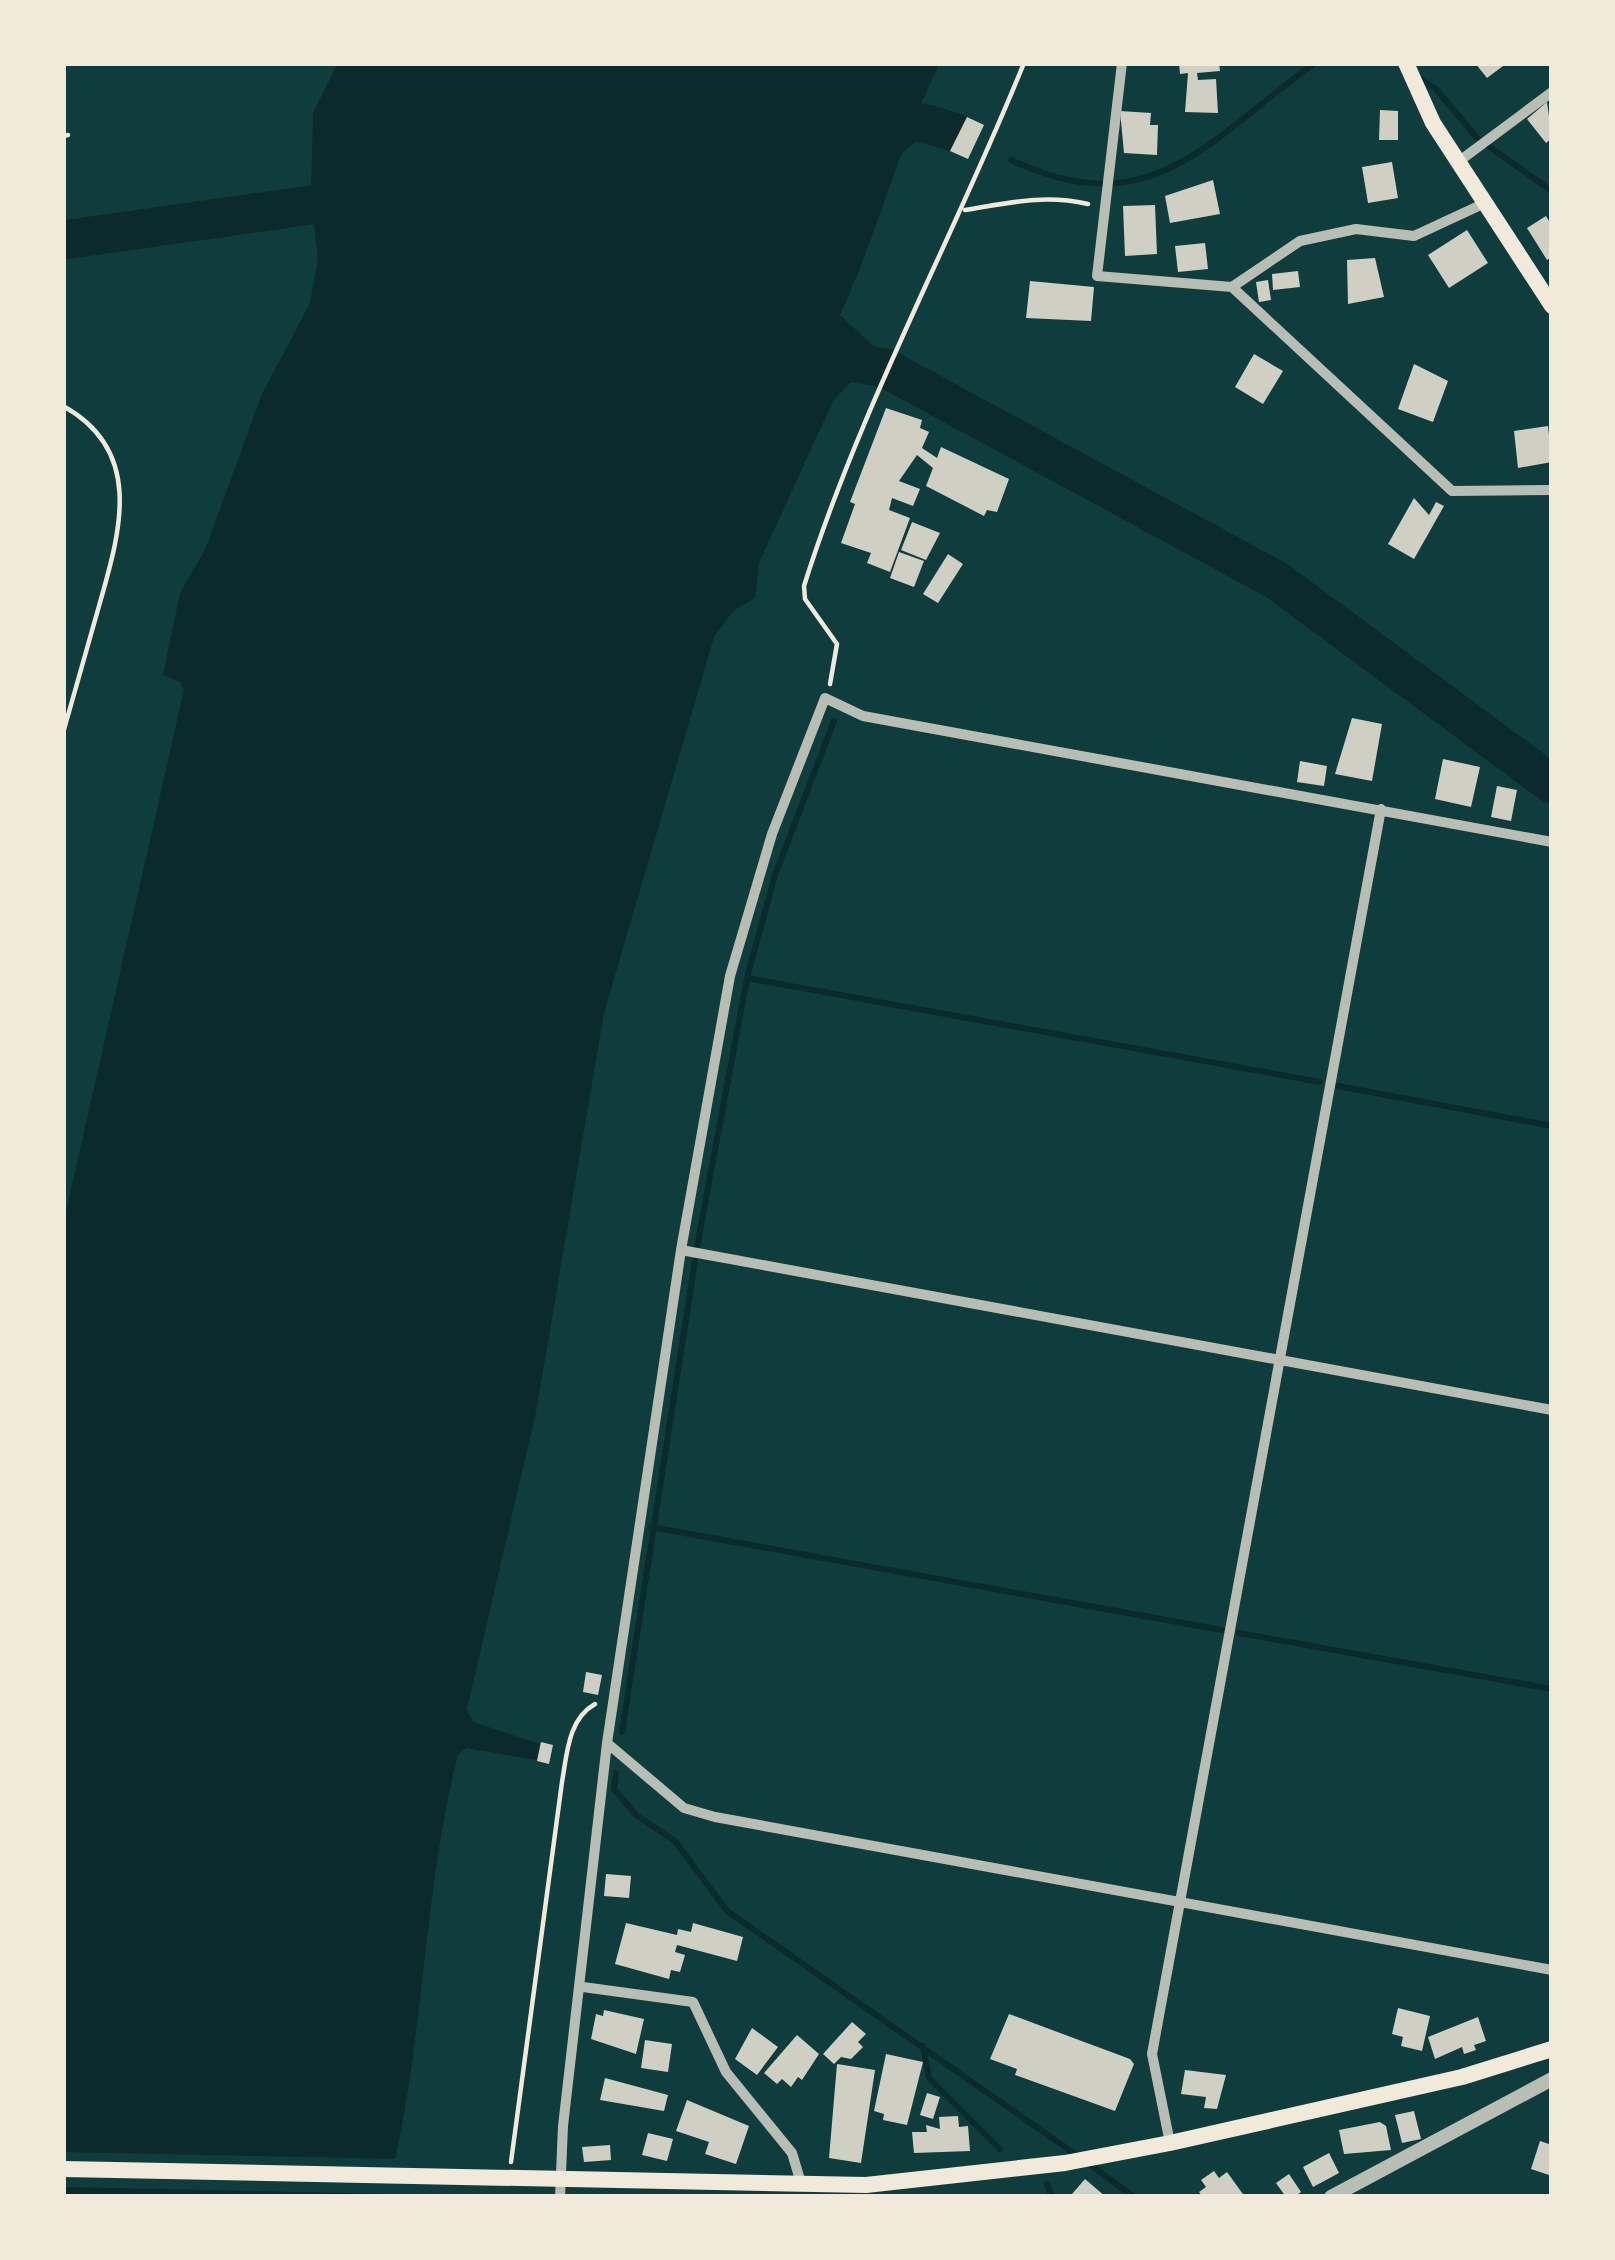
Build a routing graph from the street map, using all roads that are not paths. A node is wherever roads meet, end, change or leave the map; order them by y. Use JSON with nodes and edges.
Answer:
{"nodes":[{"id":1,"x":1122,"y":63,"type":"edge"},
{"id":2,"x":1406,"y":63,"type":"edge"},
{"id":3,"x":1552,"y":92,"type":"edge"},
{"id":4,"x":1458,"y":161,"type":"junction"},
{"id":5,"x":1485,"y":203,"type":"junction"},
{"id":6,"x":1232,"y":287,"type":"junction"},
{"id":7,"x":1552,"y":306,"type":"edge"},
{"id":8,"x":1552,"y":490,"type":"edge"},
{"id":9,"x":1381,"y":808,"type":"junction"},
{"id":10,"x":1552,"y":842,"type":"edge"},
{"id":11,"x":680,"y":1250,"type":"junction"},
{"id":12,"x":1282,"y":1360,"type":"junction"},
{"id":13,"x":1552,"y":1410,"type":"edge"},
{"id":14,"x":607,"y":1743,"type":"junction"},
{"id":15,"x":1181,"y":1901,"type":"junction"},
{"id":16,"x":1552,"y":1970,"type":"edge"},
{"id":17,"x":583,"y":1987,"type":"junction"},
{"id":18,"x":1552,"y":2048,"type":"edge"},
{"id":19,"x":1552,"y":2079,"type":"edge"},
{"id":20,"x":1170,"y":2143,"type":"junction"},
{"id":21,"x":63,"y":2169,"type":"edge"},
{"id":22,"x":801,"y":2183,"type":"junction"},
{"id":23,"x":867,"y":2191,"type":"edge"},
{"id":24,"x":560,"y":2197,"type":"edge"},
{"id":25,"x":1331,"y":2197,"type":"edge"}],
"edges":[{"from":1,"to":6,"type":"street"},
{"from":2,"to":4,"type":"main road"},
{"from":3,"to":4,"type":"street"},
{"from":4,"to":5,"type":"main road"},
{"from":5,"to":6,"type":"street"},
{"from":5,"to":7,"type":"main road"},
{"from":6,"to":8,"type":"street"},
{"from":9,"to":10,"type":"street"},
{"from":9,"to":11,"type":"street"},
{"from":9,"to":12,"type":"street"},
{"from":11,"to":12,"type":"street"},
{"from":11,"to":14,"type":"street"},
{"from":12,"to":13,"type":"street"},
{"from":12,"to":15,"type":"street"},
{"from":14,"to":15,"type":"street"},
{"from":14,"to":17,"type":"street"},
{"from":15,"to":16,"type":"street"},
{"from":15,"to":20,"type":"street"},
{"from":17,"to":22,"type":"street"},
{"from":17,"to":24,"type":"street"},
{"from":18,"to":20,"type":"main road"},
{"from":19,"to":25,"type":"street"},
{"from":20,"to":23,"type":"main road"},
{"from":21,"to":22,"type":"main road"},
{"from":22,"to":23,"type":"main road"}]}
